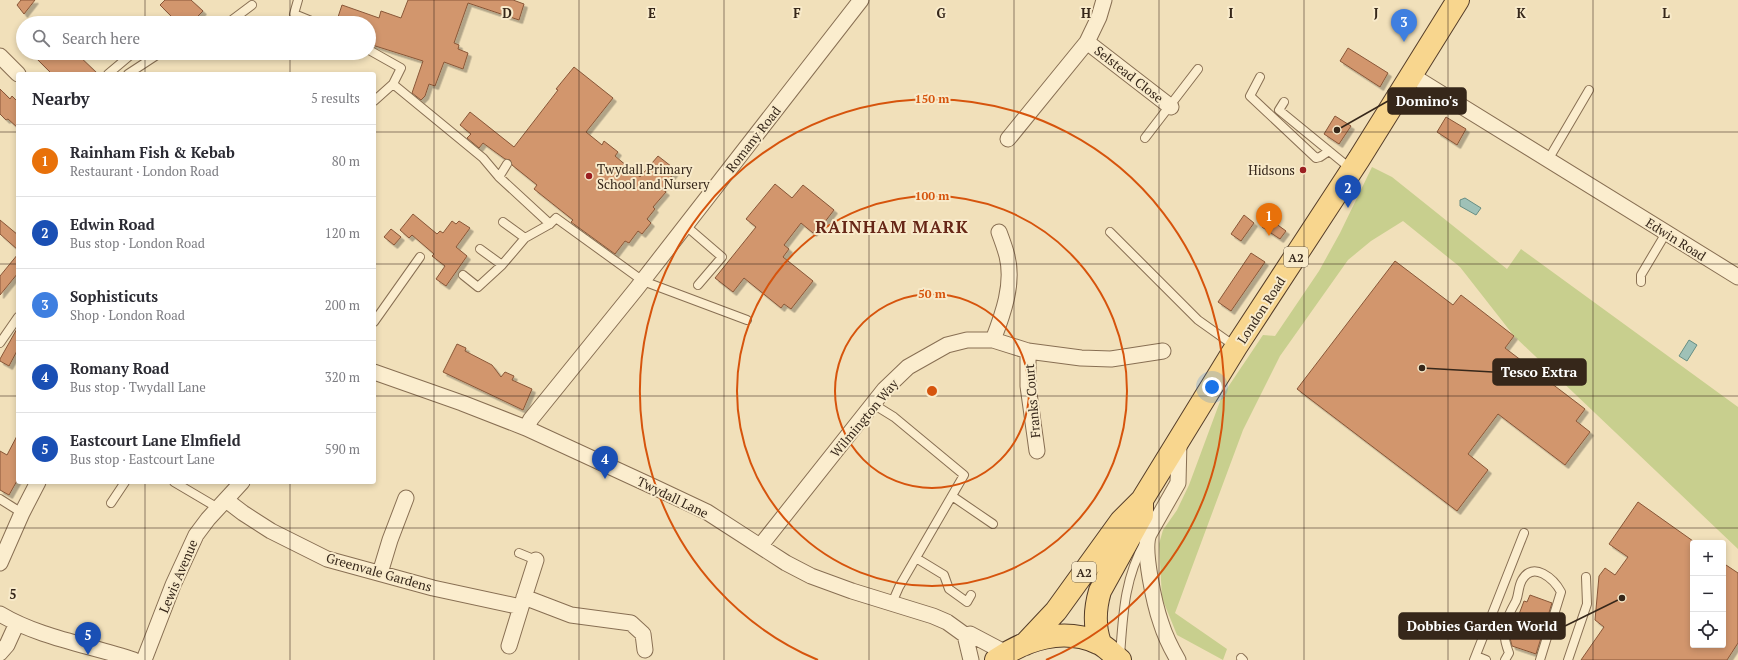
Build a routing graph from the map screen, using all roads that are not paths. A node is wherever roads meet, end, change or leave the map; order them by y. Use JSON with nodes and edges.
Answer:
{"nodes":[{"id":1,"x":298,"y":0,"type":"edge"},
{"id":2,"x":861,"y":0,"type":"edge"},
{"id":3,"x":1104,"y":0,"type":"edge"},
{"id":4,"x":1458,"y":0,"type":"edge"},
{"id":5,"x":252,"y":5,"type":"dead end"},
{"id":6,"x":237,"y":16,"type":"edge"},
{"id":7,"x":299,"y":16,"type":"edge"},
{"id":8,"x":1087,"y":42,"type":"junction"},
{"id":9,"x":376,"y":54,"type":"edge"},
{"id":10,"x":0,"y":56,"type":"edge"},
{"id":11,"x":125,"y":60,"type":"edge"},
{"id":12,"x":149,"y":60,"type":"edge"},
{"id":13,"x":1198,"y":69,"type":"dead end"},
{"id":14,"x":16,"y":72,"type":"edge"},
{"id":15,"x":110,"y":72,"type":"edge"},
{"id":16,"x":131,"y":72,"type":"edge"},
{"id":17,"x":1411,"y":75,"type":"junction"},
{"id":18,"x":1260,"y":77,"type":"dead end"},
{"id":19,"x":393,"y":84,"type":"junction"},
{"id":20,"x":1589,"y":90,"type":"dead end"},
{"id":21,"x":376,"y":99,"type":"edge"},
{"id":22,"x":1284,"y":102,"type":"dead end"},
{"id":23,"x":1170,"y":107,"type":"junction"},
{"id":24,"x":1145,"y":138,"type":"dead end"},
{"id":25,"x":1008,"y":139,"type":"dead end"},
{"id":26,"x":1329,"y":151,"type":"junction"},
{"id":27,"x":1548,"y":160,"type":"junction"},
{"id":28,"x":507,"y":164,"type":"dead end"},
{"id":29,"x":1352,"y":169,"type":"junction"},
{"id":30,"x":499,"y":177,"type":"junction"},
{"id":31,"x":503,"y":222,"type":"dead end"},
{"id":32,"x":550,"y":224,"type":"junction"},
{"id":33,"x":686,"y":226,"type":"junction"},
{"id":34,"x":999,"y":232,"type":"dead end"},
{"id":35,"x":1110,"y":232,"type":"dead end"},
{"id":36,"x":1666,"y":233,"type":"junction"},
{"id":37,"x":525,"y":238,"type":"junction"},
{"id":38,"x":480,"y":249,"type":"dead end"},
{"id":39,"x":420,"y":257,"type":"dead end"},
{"id":40,"x":502,"y":265,"type":"junction"},
{"id":41,"x":464,"y":275,"type":"dead end"},
{"id":42,"x":1738,"y":278,"type":"edge"},
{"id":43,"x":643,"y":281,"type":"junction"},
{"id":44,"x":1641,"y":282,"type":"dead end"},
{"id":45,"x":698,"y":285,"type":"dead end"},
{"id":46,"x":376,"y":319,"type":"edge"},
{"id":47,"x":16,"y":320,"type":"edge"},
{"id":48,"x":747,"y":320,"type":"dead end"},
{"id":49,"x":993,"y":340,"type":"junction"},
{"id":50,"x":0,"y":343,"type":"edge"},
{"id":51,"x":1236,"y":347,"type":"junction"},
{"id":52,"x":1028,"y":351,"type":"junction"},
{"id":53,"x":1163,"y":351,"type":"dead end"},
{"id":54,"x":376,"y":373,"type":"edge"},
{"id":55,"x":873,"y":404,"type":"junction"},
{"id":56,"x":526,"y":428,"type":"junction"},
{"id":57,"x":1179,"y":438,"type":"junction"},
{"id":58,"x":1037,"y":451,"type":"dead end"},
{"id":59,"x":37,"y":484,"type":"edge"},
{"id":60,"x":124,"y":484,"type":"edge"},
{"id":61,"x":178,"y":484,"type":"edge"},
{"id":62,"x":240,"y":484,"type":"edge"},
{"id":63,"x":952,"y":496,"type":"junction"},
{"id":64,"x":406,"y":498,"type":"dead end"},
{"id":65,"x":0,"y":499,"type":"edge"},
{"id":66,"x":1142,"y":500,"type":"junction"},
{"id":67,"x":111,"y":503,"type":"dead end"},
{"id":68,"x":222,"y":504,"type":"junction"},
{"id":69,"x":22,"y":513,"type":"junction"},
{"id":70,"x":993,"y":524,"type":"dead end"},
{"id":71,"x":1151,"y":531,"type":"junction"},
{"id":72,"x":1524,"y":533,"type":"dead end"},
{"id":73,"x":761,"y":546,"type":"junction"},
{"id":74,"x":519,"y":553,"type":"dead end"},
{"id":75,"x":916,"y":558,"type":"junction"},
{"id":76,"x":536,"y":560,"type":"joint"},
{"id":77,"x":0,"y":563,"type":"edge"},
{"id":78,"x":380,"y":573,"type":"junction"},
{"id":79,"x":1586,"y":577,"type":"dead end"},
{"id":80,"x":971,"y":595,"type":"dead end"},
{"id":81,"x":522,"y":602,"type":"junction"},
{"id":82,"x":892,"y":603,"type":"junction"},
{"id":83,"x":0,"y":614,"type":"edge"},
{"id":84,"x":17,"y":623,"type":"junction"},
{"id":85,"x":965,"y":635,"type":"junction"},
{"id":86,"x":1100,"y":643,"type":"junction"},
{"id":87,"x":1025,"y":644,"type":"junction"},
{"id":88,"x":508,"y":646,"type":"dead end"},
{"id":89,"x":645,"y":650,"type":"dead end"},
{"id":90,"x":0,"y":653,"type":"edge"},
{"id":91,"x":1001,"y":656,"type":"edge"},
{"id":92,"x":1475,"y":658,"type":"edge"},
{"id":93,"x":134,"y":660,"type":"edge"},
{"id":94,"x":144,"y":660,"type":"edge"},
{"id":95,"x":971,"y":660,"type":"edge"},
{"id":96,"x":1120,"y":660,"type":"edge"},
{"id":97,"x":1178,"y":660,"type":"edge"},
{"id":98,"x":1486,"y":660,"type":"edge"},
{"id":99,"x":1505,"y":660,"type":"edge"},
{"id":100,"x":1540,"y":660,"type":"edge"},
{"id":101,"x":1568,"y":660,"type":"edge"}],
"edges":[{"from":1,"to":7,"type":"lane"},
{"from":2,"to":33,"type":"street","name":"Romany Road"},
{"from":3,"to":8,"type":"street"},
{"from":4,"to":17,"type":"main road","name":"London Road","number":"A2"},
{"from":5,"to":6,"type":"lane"},
{"from":8,"to":23,"type":"street","name":"Selstead Close"},
{"from":8,"to":25,"type":"street"},
{"from":9,"to":19,"type":"lane"},
{"from":10,"to":14,"type":"street"},
{"from":11,"to":15,"type":"lane"},
{"from":12,"to":16,"type":"lane"},
{"from":13,"to":23,"type":"lane","name":"Selstead Close"},
{"from":17,"to":27,"type":"street","name":"Edwin Road"},
{"from":17,"to":29,"type":"main road","name":"London Road","number":"A2"},
{"from":18,"to":26,"type":"lane"},
{"from":19,"to":21,"type":"lane"},
{"from":19,"to":30,"type":"lane"},
{"from":20,"to":27,"type":"lane"},
{"from":22,"to":26,"type":"lane"},
{"from":23,"to":24,"type":"lane","name":"Selstead Close"},
{"from":26,"to":29,"type":"lane"},
{"from":27,"to":36,"type":"street","name":"Edwin Road"},
{"from":28,"to":30,"type":"lane"},
{"from":29,"to":51,"type":"main road","name":"London Road","number":"A2"},
{"from":30,"to":32,"type":"lane"},
{"from":31,"to":37,"type":"lane"},
{"from":32,"to":37,"type":"lane"},
{"from":32,"to":43,"type":"lane"},
{"from":33,"to":43,"type":"street","name":"Romany Road"},
{"from":33,"to":45,"type":"lane"},
{"from":34,"to":49,"type":"street"},
{"from":35,"to":51,"type":"lane"},
{"from":36,"to":42,"type":"street","name":"Edwin Road"},
{"from":36,"to":44,"type":"lane"},
{"from":37,"to":40,"type":"lane"},
{"from":38,"to":40,"type":"lane"},
{"from":39,"to":46,"type":"lane"},
{"from":40,"to":41,"type":"lane"},
{"from":43,"to":48,"type":"lane"},
{"from":43,"to":56,"type":"street","name":"Romany Road"},
{"from":47,"to":50,"type":"lane"},
{"from":49,"to":52,"type":"street","name":"Wilmington Way"},
{"from":49,"to":55,"type":"street","name":"Wilmington Way"},
{"from":51,"to":57,"type":"main road","name":"London Road","number":"A2"},
{"from":52,"to":53,"type":"street","name":"Wilmington Way"},
{"from":52,"to":58,"type":"street","name":"Franks Court"},
{"from":54,"to":56,"type":"street","name":"Twydall Lane"},
{"from":55,"to":63,"type":"lane"},
{"from":55,"to":73,"type":"street","name":"Wilmington Way"},
{"from":56,"to":73,"type":"street","name":"Twydall Lane"},
{"from":57,"to":66,"type":"main road","name":"London Road","number":"A2"},
{"from":57,"to":71,"type":"street"},
{"from":59,"to":69,"type":"street"},
{"from":60,"to":67,"type":"lane"},
{"from":61,"to":68,"type":"lane"},
{"from":62,"to":68,"type":"street","name":"Lewis Avenue"},
{"from":63,"to":70,"type":"lane"},
{"from":63,"to":75,"type":"lane"},
{"from":64,"to":78,"type":"street"},
{"from":65,"to":69,"type":"lane"},
{"from":66,"to":86,"type":"main road","name":"London Road","number":"A2"},
{"from":66,"to":87,"type":"main road","name":"London Road","number":"A2"},
{"from":68,"to":78,"type":"street","name":"Greenvale Gardens"},
{"from":68,"to":94,"type":"street","name":"Lewis Avenue"},
{"from":69,"to":77,"type":"street"},
{"from":71,"to":96,"type":"lane"},
{"from":71,"to":97,"type":"street"},
{"from":72,"to":92,"type":"lane"},
{"from":73,"to":82,"type":"street","name":"Twydall Lane"},
{"from":74,"to":76,"type":"lane"},
{"from":75,"to":80,"type":"lane"},
{"from":75,"to":82,"type":"lane"},
{"from":76,"to":81,"type":"street"},
{"from":78,"to":81,"type":"street","name":"Greenvale Gardens"},
{"from":79,"to":101,"type":"lane"},
{"from":81,"to":88,"type":"street"},
{"from":81,"to":89,"type":"street","name":"Greenvale Gardens"},
{"from":82,"to":85,"type":"street","name":"Twydall Lane"},
{"from":83,"to":84,"type":"street"},
{"from":84,"to":90,"type":"street"},
{"from":84,"to":93,"type":"street"},
{"from":85,"to":91,"type":"street","name":"Twydall Lane"},
{"from":85,"to":95,"type":"street"},
{"from":86,"to":87,"type":"main road"},
{"from":86,"to":96,"type":"main road"},
{"from":87,"to":91,"type":"main road"},
{"from":92,"to":98,"type":"lane"},
{"from":99,"to":100,"type":"lane"}]}
